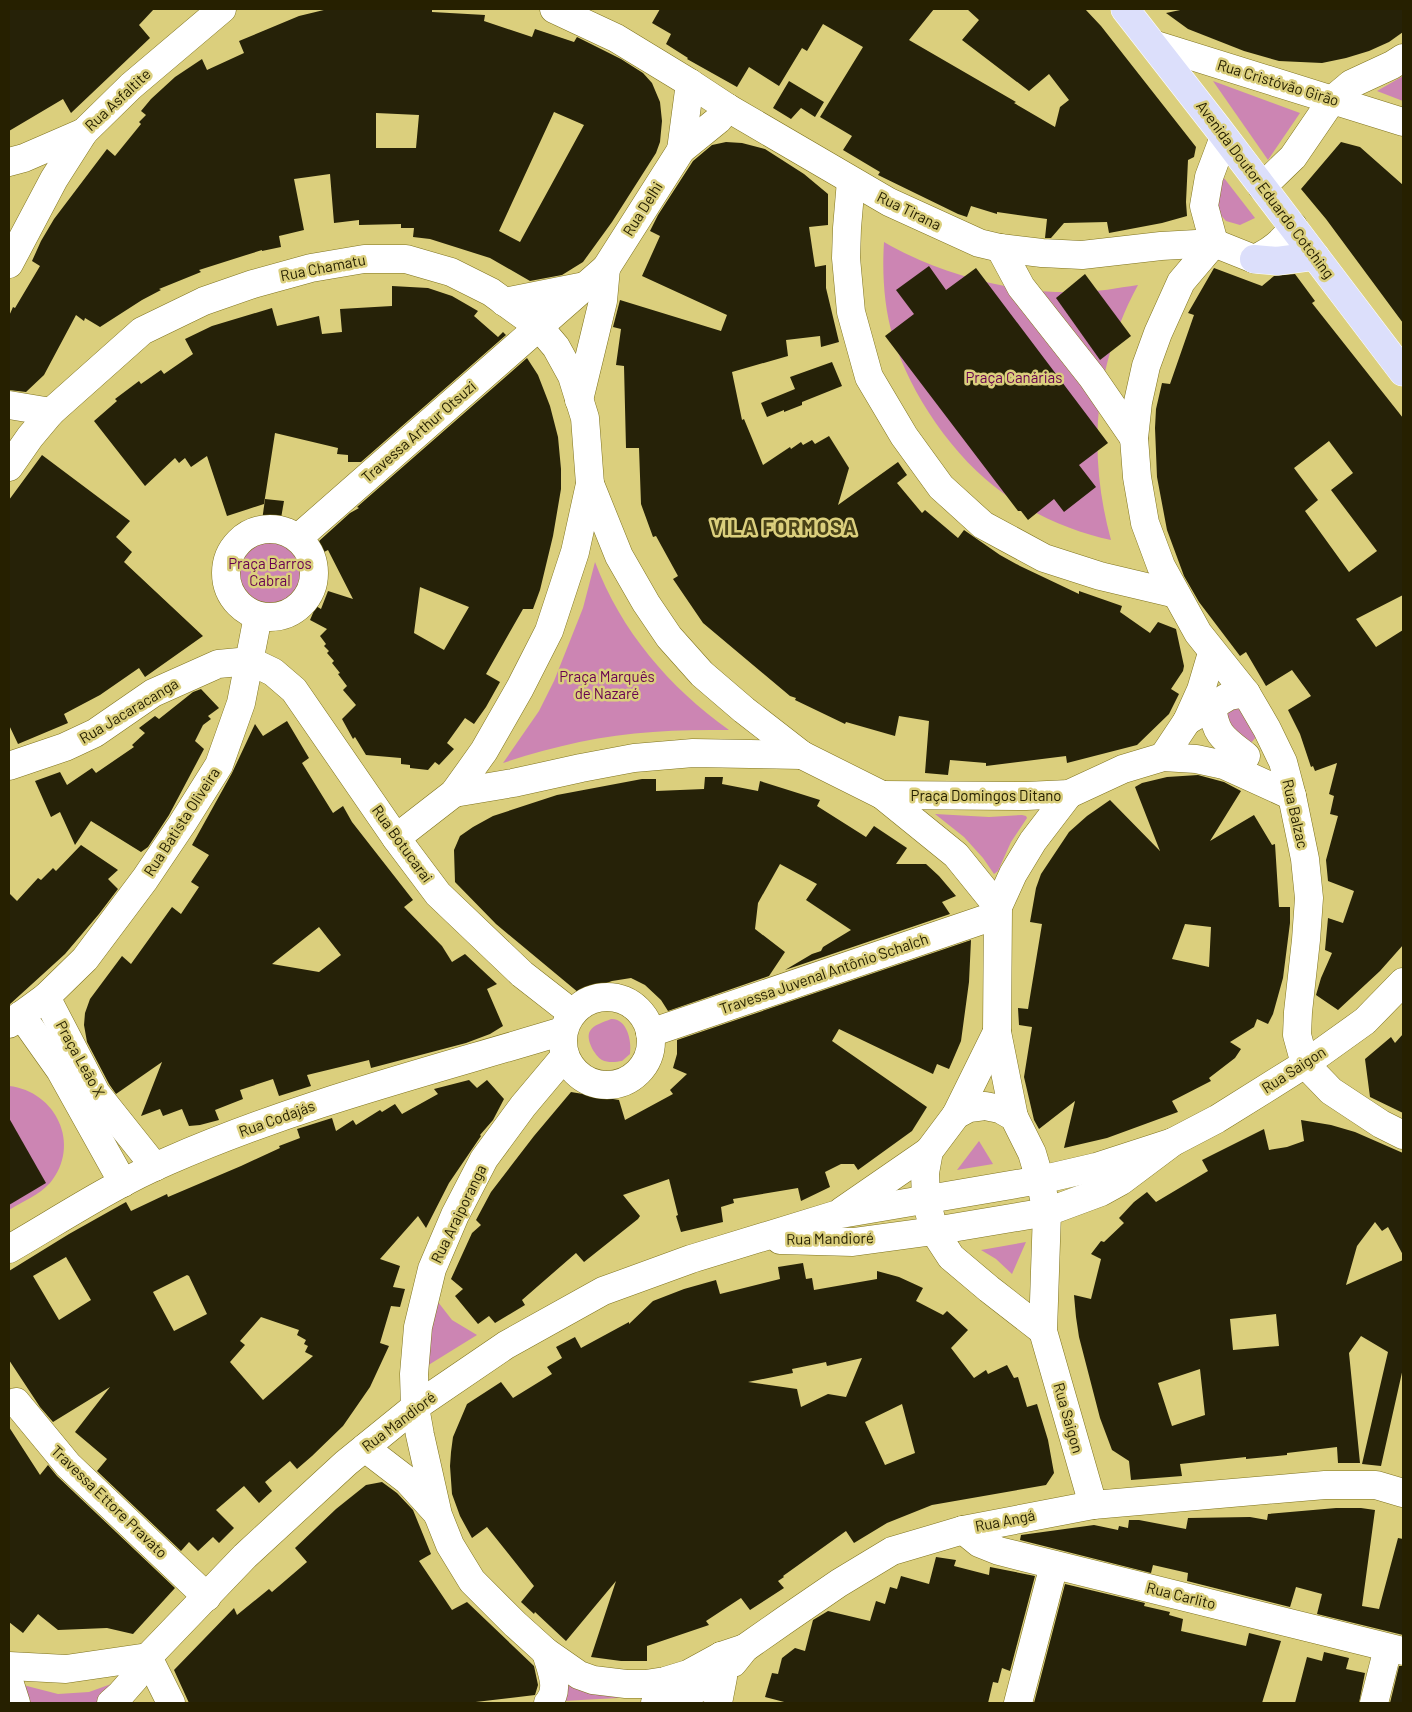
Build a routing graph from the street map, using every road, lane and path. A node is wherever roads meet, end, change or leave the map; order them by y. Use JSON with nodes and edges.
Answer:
{"nodes":[{"id":1,"x":222,"y":9,"type":"edge"},
{"id":2,"x":554,"y":9,"type":"edge"},
{"id":3,"x":1131,"y":14,"type":"edge"},
{"id":4,"x":1153,"y":44,"type":"junction"},
{"id":5,"x":1403,"y":58,"type":"edge"},
{"id":6,"x":690,"y":83,"type":"junction"},
{"id":7,"x":1332,"y":100,"type":"junction"},
{"id":8,"x":728,"y":108,"type":"junction"},
{"id":9,"x":1403,"y":122,"type":"edge"},
{"id":10,"x":84,"y":132,"type":"junction"},
{"id":11,"x":1224,"y":137,"type":"junction"},
{"id":12,"x":681,"y":150,"type":"junction"},
{"id":13,"x":9,"y":162,"type":"edge"},
{"id":14,"x":851,"y":181,"type":"junction"},
{"id":15,"x":1262,"y":187,"type":"junction"},
{"id":16,"x":1293,"y":226,"type":"junction"},
{"id":17,"x":1214,"y":243,"type":"junction"},
{"id":18,"x":1160,"y":246,"type":"junction"},
{"id":19,"x":1000,"y":248,"type":"junction"},
{"id":20,"x":1315,"y":256,"type":"junction"},
{"id":21,"x":1254,"y":259,"type":"junction"},
{"id":22,"x":9,"y":264,"type":"edge"},
{"id":23,"x":596,"y":277,"type":"junction"},
{"id":24,"x":1181,"y":282,"type":"junction"},
{"id":25,"x":504,"y":302,"type":"junction"},
{"id":26,"x":539,"y":327,"type":"junction"},
{"id":27,"x":1403,"y":372,"type":"edge"},
{"id":28,"x":580,"y":400,"type":"junction"},
{"id":29,"x":9,"y":405,"type":"edge"},
{"id":30,"x":52,"y":412,"type":"junction"},
{"id":31,"x":1134,"y":438,"type":"junction"},
{"id":32,"x":9,"y":467,"type":"edge"},
{"id":33,"x":590,"y":484,"type":"junction"},
{"id":34,"x":298,"y":538,"type":"junction"},
{"id":35,"x":1176,"y":594,"type":"junction"},
{"id":36,"x":258,"y":616,"type":"junction"},
{"id":37,"x":1212,"y":653,"type":"junction"},
{"id":38,"x":250,"y":661,"type":"junction"},
{"id":39,"x":1246,"y":693,"type":"junction"},
{"id":40,"x":1212,"y":706,"type":"junction"},
{"id":41,"x":1187,"y":721,"type":"junction"},
{"id":42,"x":1270,"y":735,"type":"junction"},
{"id":43,"x":802,"y":755,"type":"junction"},
{"id":44,"x":1163,"y":757,"type":"junction"},
{"id":45,"x":1235,"y":761,"type":"junction"},
{"id":46,"x":9,"y":766,"type":"edge"},
{"id":47,"x":454,"y":793,"type":"junction"},
{"id":48,"x":1069,"y":794,"type":"junction"},
{"id":49,"x":882,"y":796,"type":"junction"},
{"id":50,"x":1292,"y":796,"type":"junction"},
{"id":51,"x":396,"y":838,"type":"junction"},
{"id":52,"x":997,"y":911,"type":"junction"},
{"id":53,"x":1403,"y":982,"type":"edge"},
{"id":54,"x":46,"y":997,"type":"junction"},
{"id":55,"x":15,"y":1019,"type":"edge"},
{"id":56,"x":650,"y":1032,"type":"junction"},
{"id":57,"x":997,"y":1032,"type":"junction"},
{"id":58,"x":567,"y":1033,"type":"junction"},
{"id":59,"x":1306,"y":1064,"type":"junction"},
{"id":60,"x":956,"y":1115,"type":"junction"},
{"id":61,"x":1014,"y":1117,"type":"junction"},
{"id":62,"x":1403,"y":1135,"type":"edge"},
{"id":63,"x":1173,"y":1142,"type":"junction"},
{"id":64,"x":929,"y":1151,"type":"junction"},
{"id":65,"x":155,"y":1167,"type":"junction"},
{"id":66,"x":1040,"y":1180,"type":"junction"},
{"id":67,"x":122,"y":1183,"type":"junction"},
{"id":68,"x":926,"y":1199,"type":"junction"},
{"id":69,"x":1047,"y":1212,"type":"junction"},
{"id":70,"x":835,"y":1215,"type":"junction"},
{"id":71,"x":934,"y":1231,"type":"junction"},
{"id":72,"x":756,"y":1240,"type":"junction"},
{"id":73,"x":9,"y":1249,"type":"edge"},
{"id":74,"x":1043,"y":1331,"type":"junction"},
{"id":75,"x":11,"y":1401,"type":"edge"},
{"id":76,"x":415,"y":1408,"type":"junction"},
{"id":77,"x":365,"y":1448,"type":"junction"},
{"id":78,"x":1403,"y":1493,"type":"edge"},
{"id":79,"x":1093,"y":1505,"type":"junction"},
{"id":80,"x":438,"y":1515,"type":"junction"},
{"id":81,"x":963,"y":1530,"type":"junction"},
{"id":82,"x":1054,"y":1565,"type":"junction"},
{"id":83,"x":207,"y":1597,"type":"junction"},
{"id":84,"x":1396,"y":1649,"type":"edge"},
{"id":85,"x":546,"y":1652,"type":"junction"},
{"id":86,"x":148,"y":1657,"type":"junction"},
{"id":87,"x":730,"y":1660,"type":"junction"},
{"id":88,"x":9,"y":1666,"type":"edge"},
{"id":89,"x":9,"y":1682,"type":"edge"},
{"id":90,"x":16,"y":1703,"type":"edge"},
{"id":91,"x":111,"y":1703,"type":"edge"},
{"id":92,"x":171,"y":1703,"type":"edge"},
{"id":93,"x":548,"y":1703,"type":"edge"},
{"id":94,"x":655,"y":1703,"type":"edge"},
{"id":95,"x":718,"y":1703,"type":"edge"},
{"id":96,"x":1018,"y":1703,"type":"edge"},
{"id":97,"x":1374,"y":1703,"type":"edge"}],
"edges":[{"from":1,"to":10,"type":"street","name":"Rua Asfaltite"},
{"from":2,"to":6,"type":"street","name":"Rua Tirana"},
{"from":3,"to":4,"type":"main road","name":"Avenida Doutor Eduardo Cotching"},
{"from":4,"to":7,"type":"street","name":"Rua Cristóvão Girão"},
{"from":4,"to":11,"type":"main road","name":"Avenida Doutor Eduardo Cotching"},
{"from":5,"to":7,"type":"street"},
{"from":6,"to":8,"type":"street","name":"Rua Tirana"},
{"from":6,"to":12,"type":"street","name":"Rua Delhi"},
{"from":7,"to":9,"type":"street","name":"Rua Cristóvão Girão"},
{"from":7,"to":15,"type":"street"},
{"from":8,"to":12,"type":"street","name":"Rua Delhi"},
{"from":8,"to":14,"type":"street","name":"Rua Tirana"},
{"from":10,"to":13,"type":"street"},
{"from":10,"to":22,"type":"street","name":"Rua Asfaltite"},
{"from":11,"to":15,"type":"main road","name":"Avenida Doutor Eduardo Cotching"},
{"from":11,"to":17,"type":"street"},
{"from":12,"to":23,"type":"street","name":"Rua Delhi"},
{"from":14,"to":19,"type":"street","name":"Rua Tirana"},
{"from":14,"to":35,"type":"street"},
{"from":15,"to":16,"type":"main road","name":"Avenida Doutor Eduardo Cotching"},
{"from":16,"to":20,"type":"main road","name":"Avenida Doutor Eduardo Cotching"},
{"from":16,"to":21,"type":"street"},
{"from":17,"to":18,"type":"street","name":"Rua Tirana"},
{"from":17,"to":21,"type":"street","name":"Rua Tirana"},
{"from":17,"to":24,"type":"street"},
{"from":18,"to":19,"type":"street","name":"Rua Tirana"},
{"from":18,"to":24,"type":"street"},
{"from":19,"to":31,"type":"street"},
{"from":20,"to":21,"type":"main road"},
{"from":20,"to":27,"type":"main road","name":"Avenida Doutor Eduardo Cotching"},
{"from":23,"to":25,"type":"street"},
{"from":23,"to":26,"type":"street","name":"Rua Delhi"},
{"from":23,"to":28,"type":"street","name":"Rua Delhi"},
{"from":24,"to":31,"type":"street"},
{"from":25,"to":26,"type":"street","name":"Rua Chamatu"},
{"from":25,"to":30,"type":"street","name":"Rua Chamatu"},
{"from":26,"to":28,"type":"street","name":"Rua Chamatu"},
{"from":26,"to":34,"type":"street","name":"Travessa Arthur Otsuzi"},
{"from":28,"to":33,"type":"street","name":"Rua Chamatu"},
{"from":29,"to":30,"type":"street"},
{"from":30,"to":32,"type":"street","name":"Rua Chamatu"},
{"from":31,"to":35,"type":"street"},
{"from":33,"to":43,"type":"street"},
{"from":33,"to":47,"type":"street"},
{"from":34,"to":36,"type":"street"},
{"from":34,"to":36,"type":"street"},
{"from":35,"to":37,"type":"street","name":"Rua Balzac"},
{"from":36,"to":38,"type":"street","name":"Rua Batista Oliveira"},
{"from":37,"to":39,"type":"street","name":"Rua Balzac"},
{"from":37,"to":41,"type":"street"},
{"from":38,"to":46,"type":"street","name":"Rua Jacaracanga"},
{"from":38,"to":51,"type":"street","name":"Rua Botucarai"},
{"from":38,"to":54,"type":"street","name":"Rua Batista Oliveira"},
{"from":39,"to":40,"type":"street"},
{"from":39,"to":42,"type":"street","name":"Rua Balzac"},
{"from":40,"to":41,"type":"street"},
{"from":40,"to":45,"type":"street"},
{"from":41,"to":44,"type":"street"},
{"from":42,"to":45,"type":"street"},
{"from":42,"to":50,"type":"street","name":"Rua Balzac"},
{"from":43,"to":47,"type":"street"},
{"from":43,"to":49,"type":"street","name":"Praça Domingos Ditano"},
{"from":44,"to":45,"type":"street"},
{"from":44,"to":48,"type":"street"},
{"from":45,"to":50,"type":"street"},
{"from":47,"to":51,"type":"street"},
{"from":48,"to":49,"type":"street","name":"Praça Domingos Ditano"},
{"from":48,"to":52,"type":"street","name":"Praça Domingos Ditano"},
{"from":49,"to":52,"type":"street","name":"Praça Domingos Ditano"},
{"from":50,"to":59,"type":"street","name":"Rua Balzac"},
{"from":51,"to":58,"type":"street","name":"Rua Botucarai"},
{"from":52,"to":56,"type":"street","name":"Travessa Juvenal Antônio Schalch"},
{"from":52,"to":57,"type":"street"},
{"from":53,"to":59,"type":"street","name":"Rua Saigon"},
{"from":54,"to":55,"type":"street","name":"Praça Leão X"},
{"from":54,"to":65,"type":"street","name":"Praça Leão X"},
{"from":55,"to":67,"type":"street","name":"Praça Leão X"},
{"from":56,"to":58,"type":"street"},
{"from":56,"to":58,"type":"street"},
{"from":57,"to":60,"type":"street"},
{"from":57,"to":61,"type":"street","name":"Rua Saigon"},
{"from":58,"to":65,"type":"street","name":"Rua Codajás"},
{"from":58,"to":76,"type":"street","name":"Rua Araiporanga"},
{"from":59,"to":62,"type":"street"},
{"from":59,"to":63,"type":"street","name":"Rua Saigon"},
{"from":60,"to":61,"type":"street"},
{"from":60,"to":64,"type":"street"},
{"from":61,"to":66,"type":"street","name":"Rua Saigon"},
{"from":63,"to":66,"type":"street","name":"Rua Saigon"},
{"from":63,"to":69,"type":"street","name":"Rua Saigon"},
{"from":64,"to":68,"type":"street"},
{"from":64,"to":70,"type":"street"},
{"from":65,"to":67,"type":"street","name":"Rua Codajás"},
{"from":66,"to":68,"type":"street","name":"Rua Mandioré"},
{"from":66,"to":69,"type":"street","name":"Rua Saigon"},
{"from":67,"to":73,"type":"street","name":"Rua Codajás"},
{"from":68,"to":70,"type":"street","name":"Rua Mandioré"},
{"from":68,"to":71,"type":"street"},
{"from":69,"to":71,"type":"street","name":"Rua Mandioré"},
{"from":69,"to":74,"type":"street","name":"Rua Saigon"},
{"from":70,"to":72,"type":"street","name":"Rua Mandioré"},
{"from":71,"to":72,"type":"street","name":"Rua Mandioré"},
{"from":71,"to":74,"type":"street"},
{"from":72,"to":76,"type":"street","name":"Rua Mandioré"},
{"from":74,"to":79,"type":"street","name":"Rua Saigon"},
{"from":75,"to":83,"type":"street","name":"Travessa Ettore Pravato"},
{"from":76,"to":77,"type":"street","name":"Rua Mandioré"},
{"from":76,"to":80,"type":"street","name":"Rua Araiporanga"},
{"from":77,"to":80,"type":"street","name":"Rua Araiporanga"},
{"from":77,"to":83,"type":"street","name":"Rua Mandioré"},
{"from":78,"to":79,"type":"street","name":"Rua Angá"},
{"from":79,"to":81,"type":"street","name":"Rua Angá"},
{"from":80,"to":85,"type":"street","name":"Rua Araiporanga"},
{"from":81,"to":82,"type":"street","name":"Rua Carlito"},
{"from":81,"to":87,"type":"street","name":"Rua Angá"},
{"from":82,"to":84,"type":"street","name":"Rua Carlito"},
{"from":82,"to":96,"type":"street"},
{"from":83,"to":86,"type":"street","name":"Rua Mandioré"},
{"from":84,"to":97,"type":"street"},
{"from":85,"to":87,"type":"street","name":"Rua Araiporanga"},
{"from":85,"to":93,"type":"street"},
{"from":86,"to":88,"type":"street"},
{"from":86,"to":91,"type":"street","name":"Rua Mandioré"},
{"from":86,"to":92,"type":"street"},
{"from":87,"to":94,"type":"street","name":"Rua Angá"},
{"from":87,"to":95,"type":"street"},
{"from":89,"to":90,"type":"street"}]}
